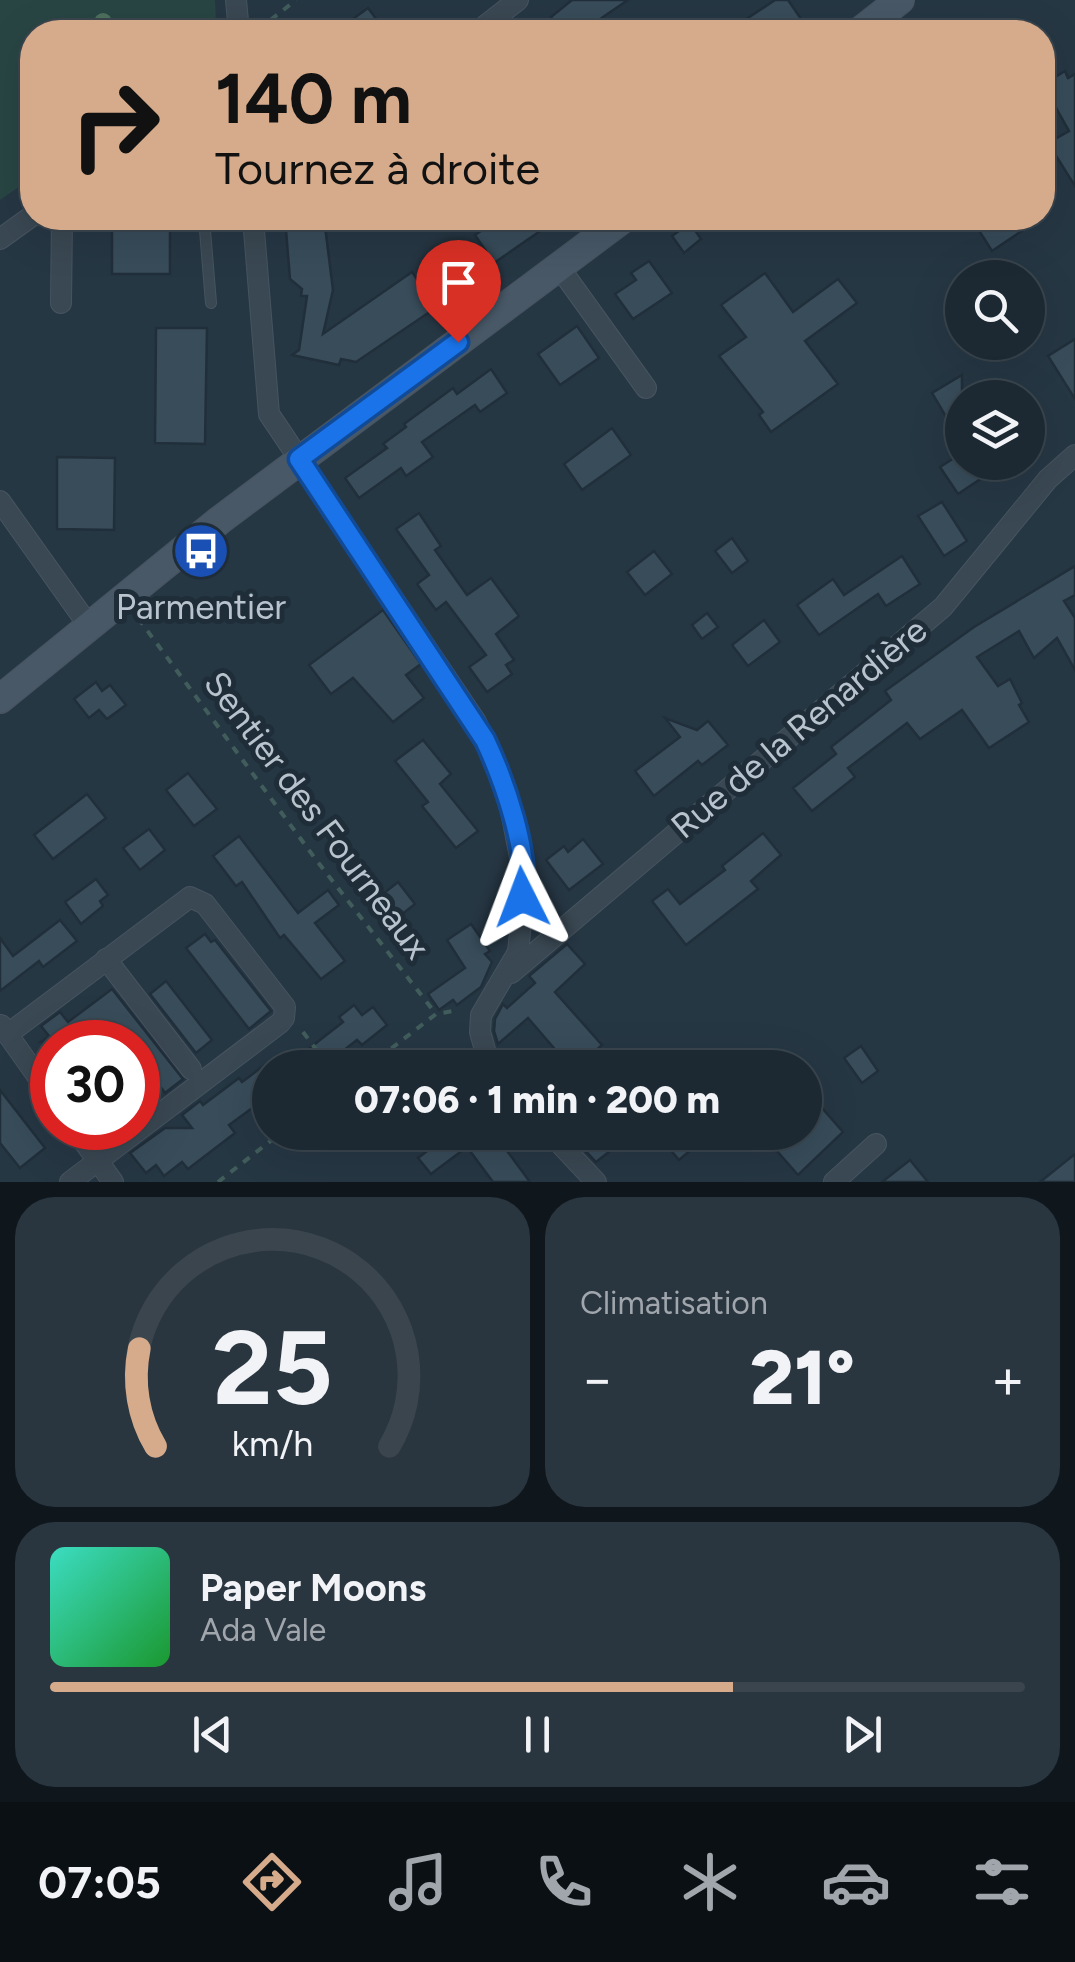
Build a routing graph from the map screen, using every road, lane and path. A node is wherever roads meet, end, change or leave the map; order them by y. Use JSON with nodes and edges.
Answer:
{"nodes":[{"id":1,"x":296,"y":0,"type":"edge"},
{"id":2,"x":518,"y":0,"type":"edge"},
{"id":3,"x":900,"y":0,"type":"edge"},
{"id":4,"x":271,"y":20,"type":"edge"},
{"id":5,"x":492,"y":20,"type":"edge"},
{"id":6,"x":874,"y":20,"type":"edge"},
{"id":7,"x":62,"y":230,"type":"edge"},
{"id":8,"x":205,"y":230,"type":"edge"},
{"id":9,"x":254,"y":230,"type":"edge"},
{"id":10,"x":608,"y":230,"type":"edge"},
{"id":11,"x":559,"y":267,"type":"junction"},
{"id":12,"x":60,"y":302,"type":"dead end"},
{"id":13,"x":211,"y":303,"type":"dead end"},
{"id":14,"x":646,"y":388,"type":"dead end"},
{"id":15,"x":1075,"y":455,"type":"edge"},
{"id":16,"x":299,"y":459,"type":"junction"},
{"id":17,"x":0,"y":502,"type":"edge"},
{"id":18,"x":123,"y":597,"type":"junction"},
{"id":19,"x":89,"y":626,"type":"junction"},
{"id":20,"x":0,"y":699,"type":"edge"},
{"id":21,"x":106,"y":960,"type":"junction"},
{"id":22,"x":503,"y":980,"type":"junction"},
{"id":23,"x":484,"y":1006,"type":"junction"},
{"id":24,"x":436,"y":1014,"type":"junction"},
{"id":25,"x":284,"y":1018,"type":"junction"},
{"id":26,"x":4,"y":1029,"type":"edge"},
{"id":27,"x":316,"y":1050,"type":"edge"},
{"id":28,"x":389,"y":1050,"type":"edge"},
{"id":29,"x":485,"y":1050,"type":"edge"},
{"id":30,"x":30,"y":1066,"type":"edge"},
{"id":31,"x":190,"y":1069,"type":"dead end"},
{"id":32,"x":876,"y":1144,"type":"dead end"},
{"id":33,"x":90,"y":1150,"type":"edge"},
{"id":34,"x":259,"y":1150,"type":"edge"},
{"id":35,"x":566,"y":1150,"type":"edge"},
{"id":36,"x":98,"y":1161,"type":"junction"},
{"id":37,"x":70,"y":1182,"type":"edge"},
{"id":38,"x":113,"y":1182,"type":"edge"},
{"id":39,"x":218,"y":1182,"type":"edge"},
{"id":40,"x":596,"y":1182,"type":"edge"},
{"id":41,"x":834,"y":1182,"type":"edge"}],
"edges":[{"from":1,"to":4,"type":"path"},
{"from":2,"to":5,"type":"street"},
{"from":3,"to":6,"type":"street"},
{"from":7,"to":12,"type":"street"},
{"from":8,"to":13,"type":"lane"},
{"from":9,"to":16,"type":"street"},
{"from":10,"to":11,"type":"street"},
{"from":11,"to":14,"type":"street"},
{"from":11,"to":16,"type":"street"},
{"from":15,"to":22,"type":"street","name":"Rue de la Renardière"},
{"from":16,"to":18,"type":"street"},
{"from":16,"to":22,"type":"street"},
{"from":17,"to":19,"type":"street"},
{"from":18,"to":19,"type":"street"},
{"from":18,"to":24,"type":"path","name":"Sentier des Fourneaux"},
{"from":19,"to":20,"type":"street"},
{"from":21,"to":25,"type":"street"},
{"from":21,"to":26,"type":"street"},
{"from":21,"to":31,"type":"street"},
{"from":22,"to":23,"type":"street"},
{"from":23,"to":24,"type":"path"},
{"from":23,"to":29,"type":"street"},
{"from":24,"to":28,"type":"path"},
{"from":25,"to":27,"type":"path"},
{"from":25,"to":36,"type":"street"},
{"from":26,"to":30,"type":"street"},
{"from":32,"to":41,"type":"street"},
{"from":33,"to":36,"type":"street"},
{"from":34,"to":39,"type":"path"},
{"from":35,"to":40,"type":"street"},
{"from":36,"to":37,"type":"street"},
{"from":36,"to":38,"type":"street"}]}
